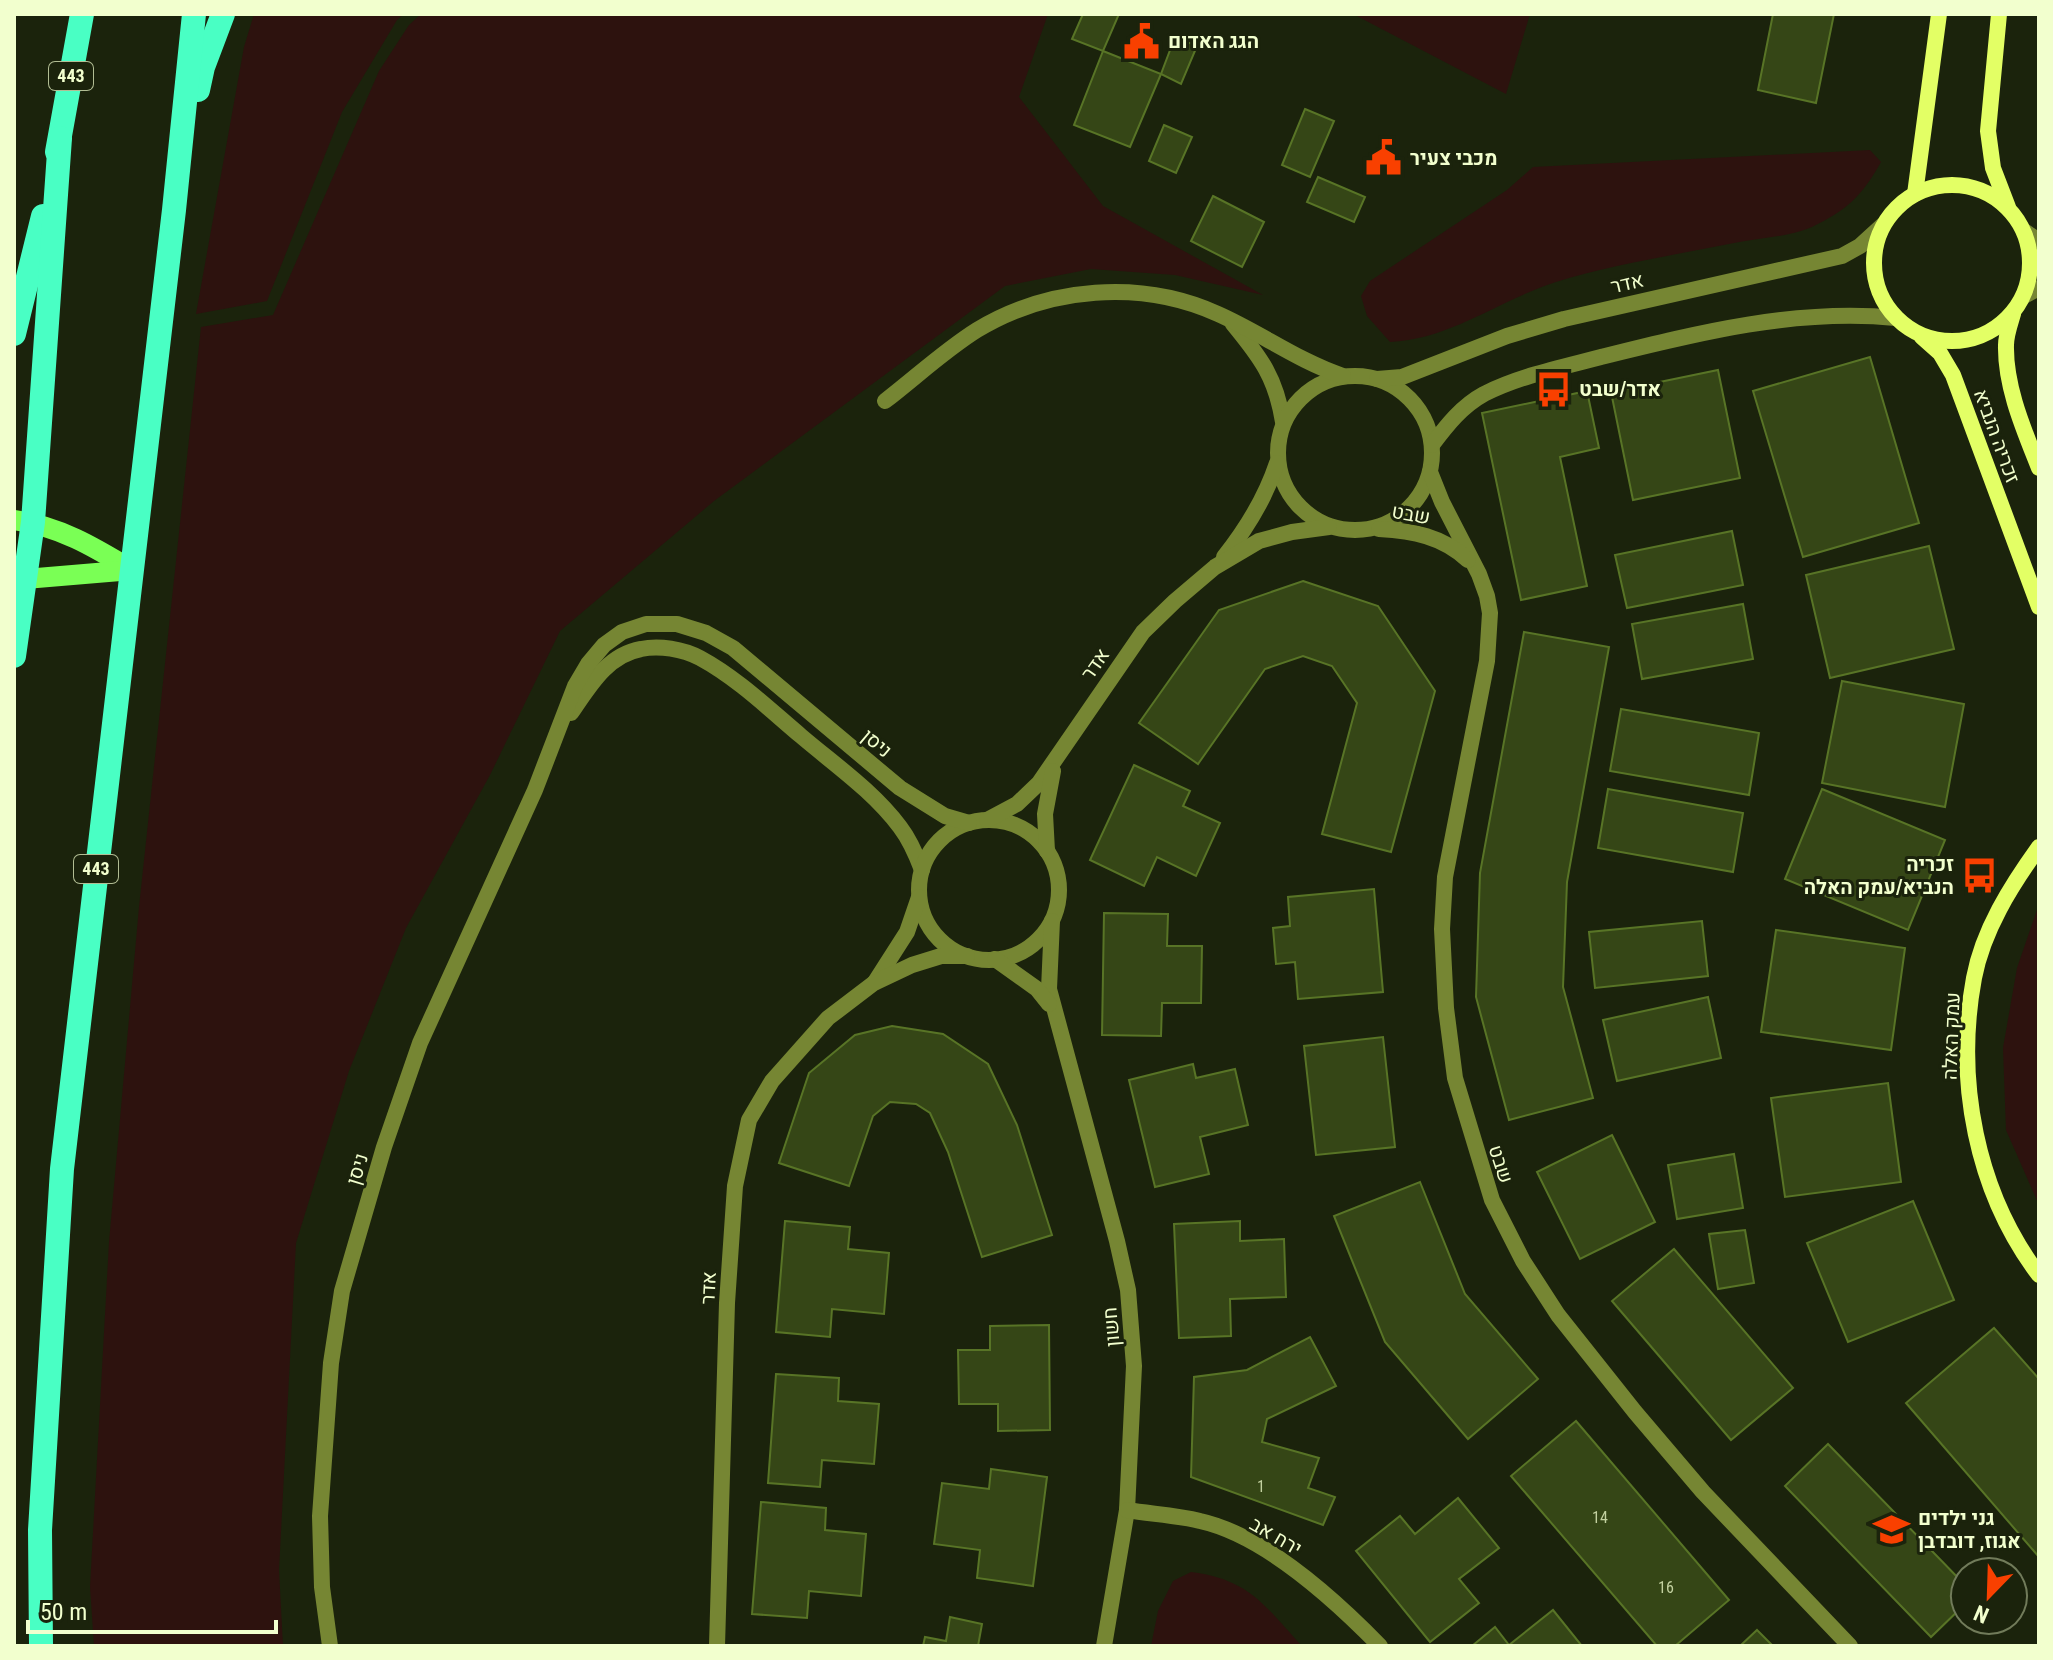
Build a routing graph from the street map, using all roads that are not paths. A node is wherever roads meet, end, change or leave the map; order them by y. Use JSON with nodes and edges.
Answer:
{"nodes":[{"id":1,"x":82,"y":14,"type":"edge"},
{"id":2,"x":194,"y":14,"type":"edge"},
{"id":3,"x":223,"y":14,"type":"edge"},
{"id":4,"x":1939,"y":14,"type":"edge"},
{"id":5,"x":1999,"y":14,"type":"edge"},
{"id":6,"x":60,"y":138,"type":"junction"},
{"id":7,"x":1915,"y":194,"type":"junction"},
{"id":8,"x":2008,"y":209,"type":"junction"},
{"id":9,"x":174,"y":210,"type":"junction"},
{"id":10,"x":1883,"y":225,"type":"junction"},
{"id":11,"x":2024,"y":231,"type":"junction"},
{"id":12,"x":2039,"y":241,"type":"edge"},
{"id":13,"x":2031,"y":292,"type":"edge"},
{"id":14,"x":2013,"y":314,"type":"junction"},
{"id":15,"x":1896,"y":318,"type":"junction"},
{"id":16,"x":1229,"y":320,"type":"junction"},
{"id":17,"x":14,"y":334,"type":"edge"},
{"id":18,"x":1918,"y":334,"type":"junction"},
{"id":19,"x":1343,"y":376,"type":"junction"},
{"id":20,"x":1377,"y":379,"type":"junction"},
{"id":21,"x":885,"y":401,"type":"dead end"},
{"id":22,"x":1283,"y":422,"type":"junction"},
{"id":23,"x":1432,"y":445,"type":"junction"},
{"id":24,"x":1278,"y":461,"type":"junction"},
{"id":25,"x":2039,"y":468,"type":"edge"},
{"id":26,"x":1430,"y":472,"type":"junction"},
{"id":27,"x":23,"y":521,"type":"edge"},
{"id":28,"x":1330,"y":527,"type":"junction"},
{"id":29,"x":1371,"y":529,"type":"junction"},
{"id":30,"x":1215,"y":567,"type":"junction"},
{"id":31,"x":132,"y":570,"type":"junction"},
{"id":32,"x":1479,"y":574,"type":"junction"},
{"id":33,"x":20,"y":579,"type":"edge"},
{"id":34,"x":2039,"y":607,"type":"edge"},
{"id":35,"x":14,"y":656,"type":"edge"},
{"id":36,"x":557,"y":734,"type":"junction"},
{"id":37,"x":1055,"y":762,"type":"junction"},
{"id":38,"x":987,"y":820,"type":"junction"},
{"id":39,"x":969,"y":823,"type":"junction"},
{"id":40,"x":2039,"y":847,"type":"edge"},
{"id":41,"x":1047,"y":851,"type":"junction"},
{"id":42,"x":922,"y":870,"type":"junction"},
{"id":43,"x":919,"y":897,"type":"junction"},
{"id":44,"x":1052,"y":921,"type":"junction"},
{"id":45,"x":967,"y":956,"type":"junction"},
{"id":46,"x":995,"y":959,"type":"junction"},
{"id":47,"x":874,"y":983,"type":"junction"},
{"id":48,"x":1055,"y":1011,"type":"junction"},
{"id":49,"x":2039,"y":1275,"type":"edge"},
{"id":50,"x":1127,"y":1510,"type":"junction"},
{"id":51,"x":41,"y":1646,"type":"edge"},
{"id":52,"x":330,"y":1646,"type":"edge"},
{"id":53,"x":717,"y":1646,"type":"edge"},
{"id":54,"x":1104,"y":1646,"type":"edge"},
{"id":55,"x":1380,"y":1646,"type":"edge"},
{"id":56,"x":1850,"y":1646,"type":"edge"}],
"edges":[{"from":1,"to":6,"type":"highway","number":"443"},
{"from":2,"to":9,"type":"highway","number":"443"},
{"from":3,"to":9,"type":"highway"},
{"from":4,"to":7,"type":"street"},
{"from":5,"to":8,"type":"street"},
{"from":6,"to":17,"type":"highway"},
{"from":6,"to":27,"type":"highway","number":"443"},
{"from":7,"to":8,"type":"street"},
{"from":7,"to":10,"type":"street"},
{"from":8,"to":11,"type":"street"},
{"from":9,"to":31,"type":"highway","number":"443"},
{"from":10,"to":15,"type":"street"},
{"from":10,"to":20,"type":"street","name":"אדר"},
{"from":11,"to":12,"type":"street"},
{"from":11,"to":13,"type":"street"},
{"from":13,"to":14,"type":"street"},
{"from":14,"to":18,"type":"street"},
{"from":14,"to":25,"type":"street","name":"זכריה הנביא"},
{"from":15,"to":18,"type":"street"},
{"from":15,"to":23,"type":"street"},
{"from":16,"to":19,"type":"street"},
{"from":16,"to":21,"type":"street"},
{"from":16,"to":22,"type":"street"},
{"from":18,"to":34,"type":"street","name":"זכריה הנביא"},
{"from":19,"to":20,"type":"street"},
{"from":19,"to":22,"type":"street"},
{"from":20,"to":23,"type":"street"},
{"from":22,"to":24,"type":"street"},
{"from":23,"to":26,"type":"street"},
{"from":24,"to":28,"type":"street"},
{"from":24,"to":30,"type":"street","name":"אדר"},
{"from":26,"to":29,"type":"street"},
{"from":26,"to":32,"type":"street","name":"שבט"},
{"from":27,"to":31,"type":"main road"},
{"from":27,"to":33,"type":"highway","number":"443"},
{"from":28,"to":29,"type":"street"},
{"from":28,"to":30,"type":"street","name":"אדר"},
{"from":29,"to":32,"type":"street","name":"שבט"},
{"from":30,"to":37,"type":"street","name":"אדר"},
{"from":31,"to":33,"type":"main road"},
{"from":31,"to":51,"type":"highway","number":"443"},
{"from":32,"to":56,"type":"street","name":"שבט"},
{"from":33,"to":35,"type":"highway","number":"443"},
{"from":36,"to":39,"type":"street","name":"ניסן"},
{"from":36,"to":42,"type":"street","name":"ניסן"},
{"from":36,"to":52,"type":"street","name":"ניסן"},
{"from":37,"to":38,"type":"street","name":"אדר"},
{"from":37,"to":41,"type":"street","name":"אדר"},
{"from":38,"to":39,"type":"street"},
{"from":38,"to":41,"type":"street"},
{"from":39,"to":42,"type":"street"},
{"from":40,"to":49,"type":"street","name":"עמק האלה"},
{"from":41,"to":44,"type":"street"},
{"from":42,"to":43,"type":"street"},
{"from":43,"to":45,"type":"street"},
{"from":43,"to":47,"type":"street","name":"אדר"},
{"from":44,"to":46,"type":"street"},
{"from":44,"to":48,"type":"street","name":"חשון"},
{"from":45,"to":46,"type":"street"},
{"from":45,"to":47,"type":"street","name":"אדר"},
{"from":46,"to":48,"type":"street","name":"חשון"},
{"from":47,"to":53,"type":"street","name":"אדר"},
{"from":48,"to":50,"type":"street","name":"חשון"},
{"from":50,"to":54,"type":"street","name":"חשון"},
{"from":50,"to":55,"type":"street","name":"ירח אב"}]}
